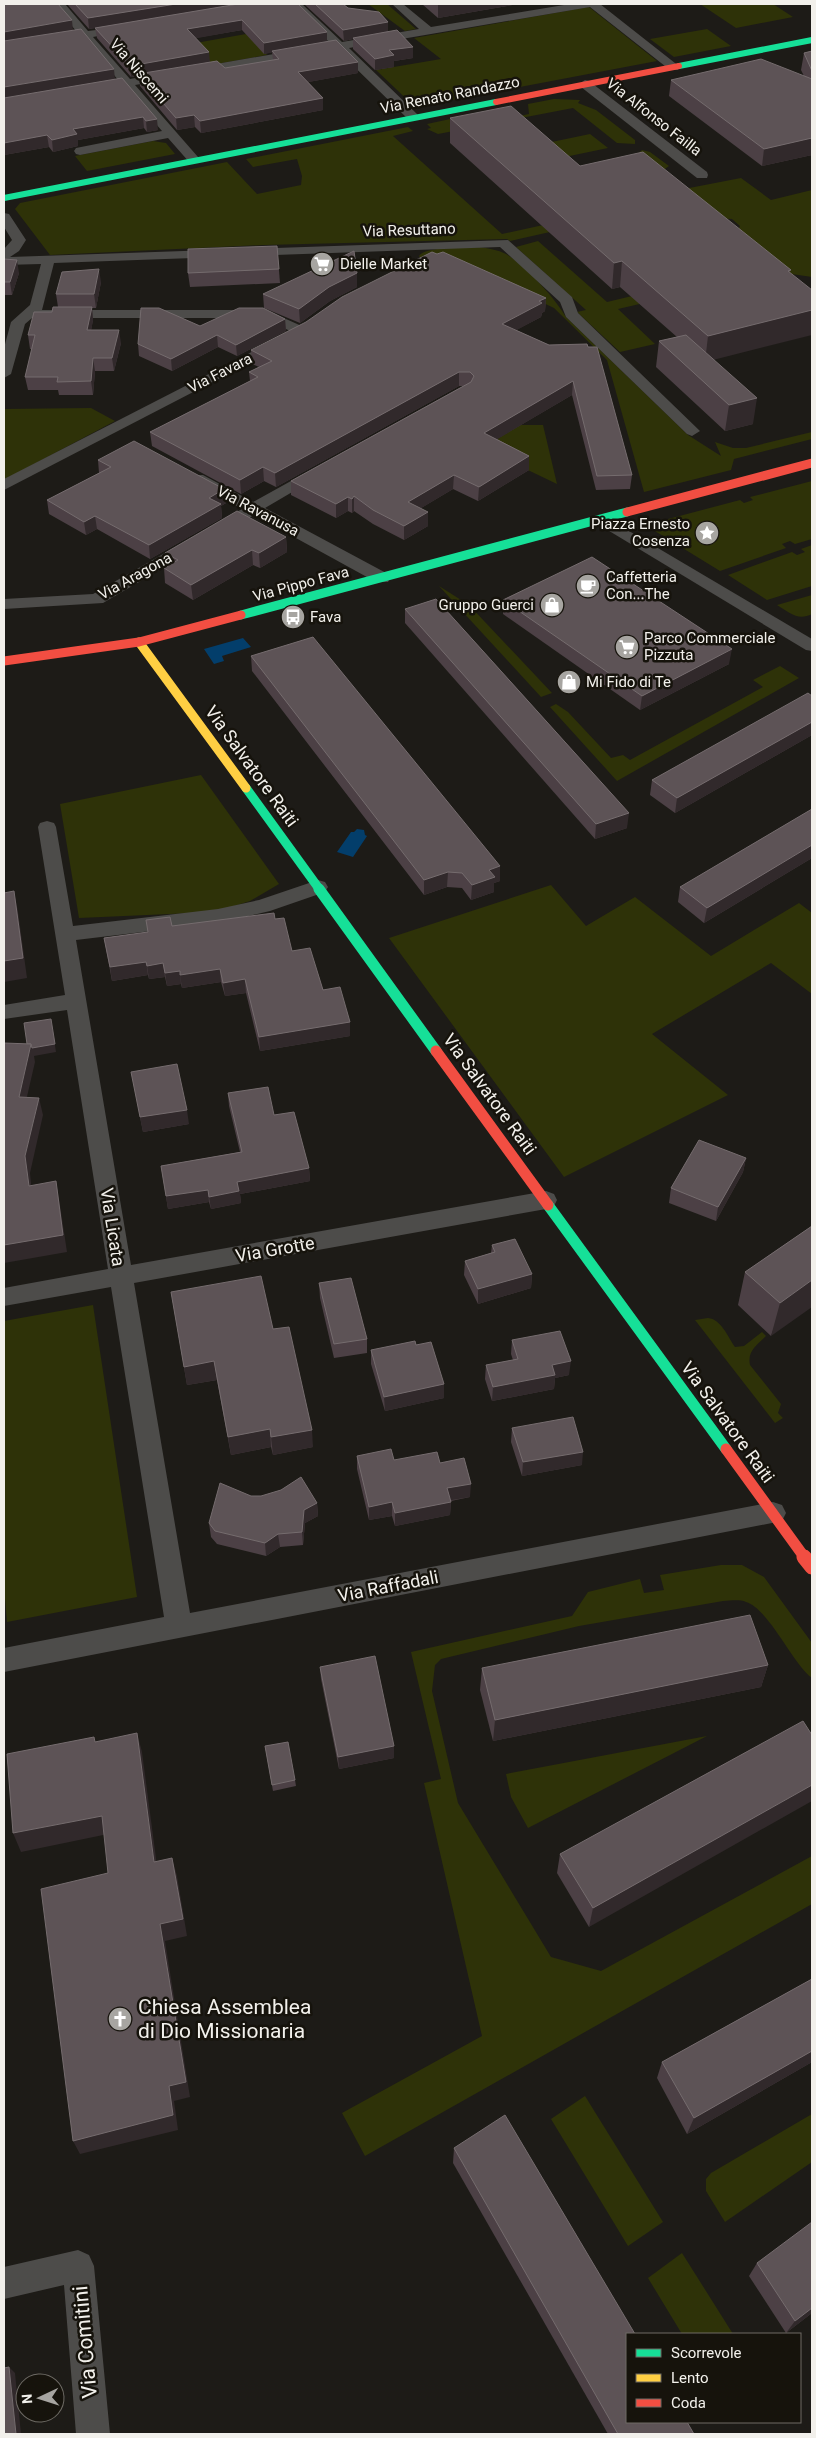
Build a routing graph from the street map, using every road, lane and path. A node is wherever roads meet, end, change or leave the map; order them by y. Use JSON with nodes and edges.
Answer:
{"nodes":[{"id":1,"x":59,"y":4,"type":"edge"},
{"id":2,"x":296,"y":4,"type":"edge"},
{"id":3,"x":397,"y":4,"type":"edge"},
{"id":4,"x":588,"y":4,"type":"edge"},
{"id":5,"x":593,"y":4,"type":"edge"},
{"id":6,"x":132,"y":27,"type":"edge"},
{"id":7,"x":429,"y":32,"type":"junction"},
{"id":8,"x":86,"y":35,"type":"junction"},
{"id":9,"x":812,"y":40,"type":"edge"},
{"id":10,"x":341,"y":47,"type":"junction"},
{"id":11,"x":4,"y":48,"type":"edge"},
{"id":12,"x":674,"y":67,"type":"junction"},
{"id":13,"x":127,"y":82,"type":"junction"},
{"id":14,"x":585,"y":84,"type":"junction"},
{"id":15,"x":80,"y":90,"type":"edge"},
{"id":16,"x":413,"y":117,"type":"junction"},
{"id":17,"x":172,"y":134,"type":"junction"},
{"id":18,"x":80,"y":150,"type":"dead end"},
{"id":19,"x":194,"y":160,"type":"junction"},
{"id":20,"x":702,"y":175,"type":"dead end"},
{"id":21,"x":18,"y":195,"type":"junction"},
{"id":22,"x":4,"y":198,"type":"edge"},
{"id":23,"x":4,"y":203,"type":"edge"},
{"id":24,"x":4,"y":218,"type":"edge"},
{"id":25,"x":19,"y":240,"type":"junction"},
{"id":26,"x":4,"y":255,"type":"edge"},
{"id":27,"x":4,"y":261,"type":"edge"},
{"id":28,"x":48,"y":261,"type":"junction"},
{"id":29,"x":28,"y":314,"type":"junction"},
{"id":30,"x":315,"y":321,"type":"edge"},
{"id":31,"x":302,"y":331,"type":"junction"},
{"id":32,"x":4,"y":374,"type":"edge"},
{"id":33,"x":692,"y":431,"type":"dead end"},
{"id":34,"x":108,"y":432,"type":"junction"},
{"id":35,"x":126,"y":441,"type":"dead end"},
{"id":36,"x":812,"y":464,"type":"edge"},
{"id":37,"x":329,"y":466,"type":"edge"},
{"id":38,"x":185,"y":472,"type":"edge"},
{"id":39,"x":4,"y":485,"type":"edge"},
{"id":40,"x":253,"y":508,"type":"junction"},
{"id":41,"x":602,"y":520,"type":"junction"},
{"id":42,"x":382,"y":578,"type":"junction"},
{"id":43,"x":4,"y":604,"type":"edge"},
{"id":44,"x":139,"y":642,"type":"junction"},
{"id":45,"x":810,"y":642,"type":"edge"},
{"id":46,"x":4,"y":661,"type":"edge"},
{"id":47,"x":47,"y":827,"type":"dead end"},
{"id":48,"x":318,"y":888,"type":"junction"},
{"id":49,"x":65,"y":934,"type":"junction"},
{"id":50,"x":76,"y":1001,"type":"junction"},
{"id":51,"x":4,"y":1012,"type":"edge"},
{"id":52,"x":546,"y":1200,"type":"junction"},
{"id":53,"x":121,"y":1276,"type":"junction"},
{"id":54,"x":4,"y":1297,"type":"edge"},
{"id":55,"x":773,"y":1513,"type":"junction"},
{"id":56,"x":812,"y":1567,"type":"edge"},
{"id":57,"x":179,"y":1626,"type":"junction"},
{"id":58,"x":4,"y":1660,"type":"edge"},
{"id":59,"x":4,"y":2282,"type":"edge"},
{"id":60,"x":93,"y":2434,"type":"edge"}],
"edges":[{"from":1,"to":8,"type":"street","name":"Via Niscemi"},
{"from":2,"to":10,"type":"street"},
{"from":3,"to":7,"type":"street"},
{"from":4,"to":7,"type":"street"},
{"from":5,"to":12,"type":"street"},
{"from":6,"to":8,"type":"street"},
{"from":7,"to":10,"type":"street"},
{"from":8,"to":11,"type":"street"},
{"from":8,"to":13,"type":"street","name":"Via Niscemi"},
{"from":9,"to":12,"type":"street","name":"Via Renato Randazzo"},
{"from":10,"to":13,"type":"street"},
{"from":10,"to":16,"type":"street"},
{"from":12,"to":14,"type":"street","name":"Via Renato Randazzo"},
{"from":13,"to":15,"type":"street"},
{"from":13,"to":17,"type":"street","name":"Via Niscemi"},
{"from":14,"to":16,"type":"street","name":"Via Renato Randazzo"},
{"from":14,"to":20,"type":"street","name":"Via Alfonso Failla"},
{"from":16,"to":19,"type":"street","name":"Via Renato Randazzo"},
{"from":17,"to":18,"type":"street"},
{"from":17,"to":19,"type":"street","name":"Via Niscemi"},
{"from":19,"to":21,"type":"street","name":"Via Renato Randazzo"},
{"from":21,"to":22,"type":"street","name":"Via Renato Randazzo"},
{"from":21,"to":23,"type":"street"},
{"from":24,"to":25,"type":"street"},
{"from":25,"to":26,"type":"street"},
{"from":25,"to":28,"type":"street"},
{"from":27,"to":28,"type":"street","name":"Via Resuttano"},
{"from":28,"to":29,"type":"street"},
{"from":28,"to":33,"type":"street","name":"Via Resuttano"},
{"from":29,"to":31,"type":"street"},
{"from":29,"to":32,"type":"street"},
{"from":30,"to":31,"type":"street","name":"Via Favara"},
{"from":31,"to":34,"type":"street","name":"Via Favara"},
{"from":34,"to":35,"type":"street"},
{"from":34,"to":39,"type":"street","name":"Via Favara"},
{"from":36,"to":41,"type":"street","name":"Via Pippo Fava"},
{"from":37,"to":40,"type":"street","name":"Via Aragona"},
{"from":38,"to":40,"type":"street","name":"Via Ravanusa"},
{"from":40,"to":42,"type":"street","name":"Via Ravanusa"},
{"from":40,"to":43,"type":"street","name":"Via Aragona"},
{"from":41,"to":42,"type":"street","name":"Via Pippo Fava"},
{"from":41,"to":45,"type":"street"},
{"from":42,"to":44,"type":"street","name":"Via Pippo Fava"},
{"from":44,"to":46,"type":"street","name":"Via Pippo Fava"},
{"from":44,"to":48,"type":"street","name":"Via Salvatore Raiti"},
{"from":47,"to":49,"type":"street","name":"Via Licata"},
{"from":48,"to":49,"type":"street"},
{"from":48,"to":52,"type":"street","name":"Via Salvatore Raiti"},
{"from":49,"to":50,"type":"street","name":"Via Licata"},
{"from":50,"to":51,"type":"street"},
{"from":50,"to":53,"type":"street","name":"Via Licata"},
{"from":52,"to":53,"type":"street","name":"Via Grotte"},
{"from":52,"to":55,"type":"street","name":"Via Salvatore Raiti"},
{"from":53,"to":54,"type":"street","name":"Via Grotte"},
{"from":53,"to":57,"type":"street","name":"Via Licata"},
{"from":55,"to":56,"type":"street","name":"Via Salvatore Raiti"},
{"from":55,"to":57,"type":"street","name":"Via Raffadali"},
{"from":57,"to":58,"type":"street","name":"Via Raffadali"},
{"from":59,"to":60,"type":"street","name":"Via Comitini"}]}
